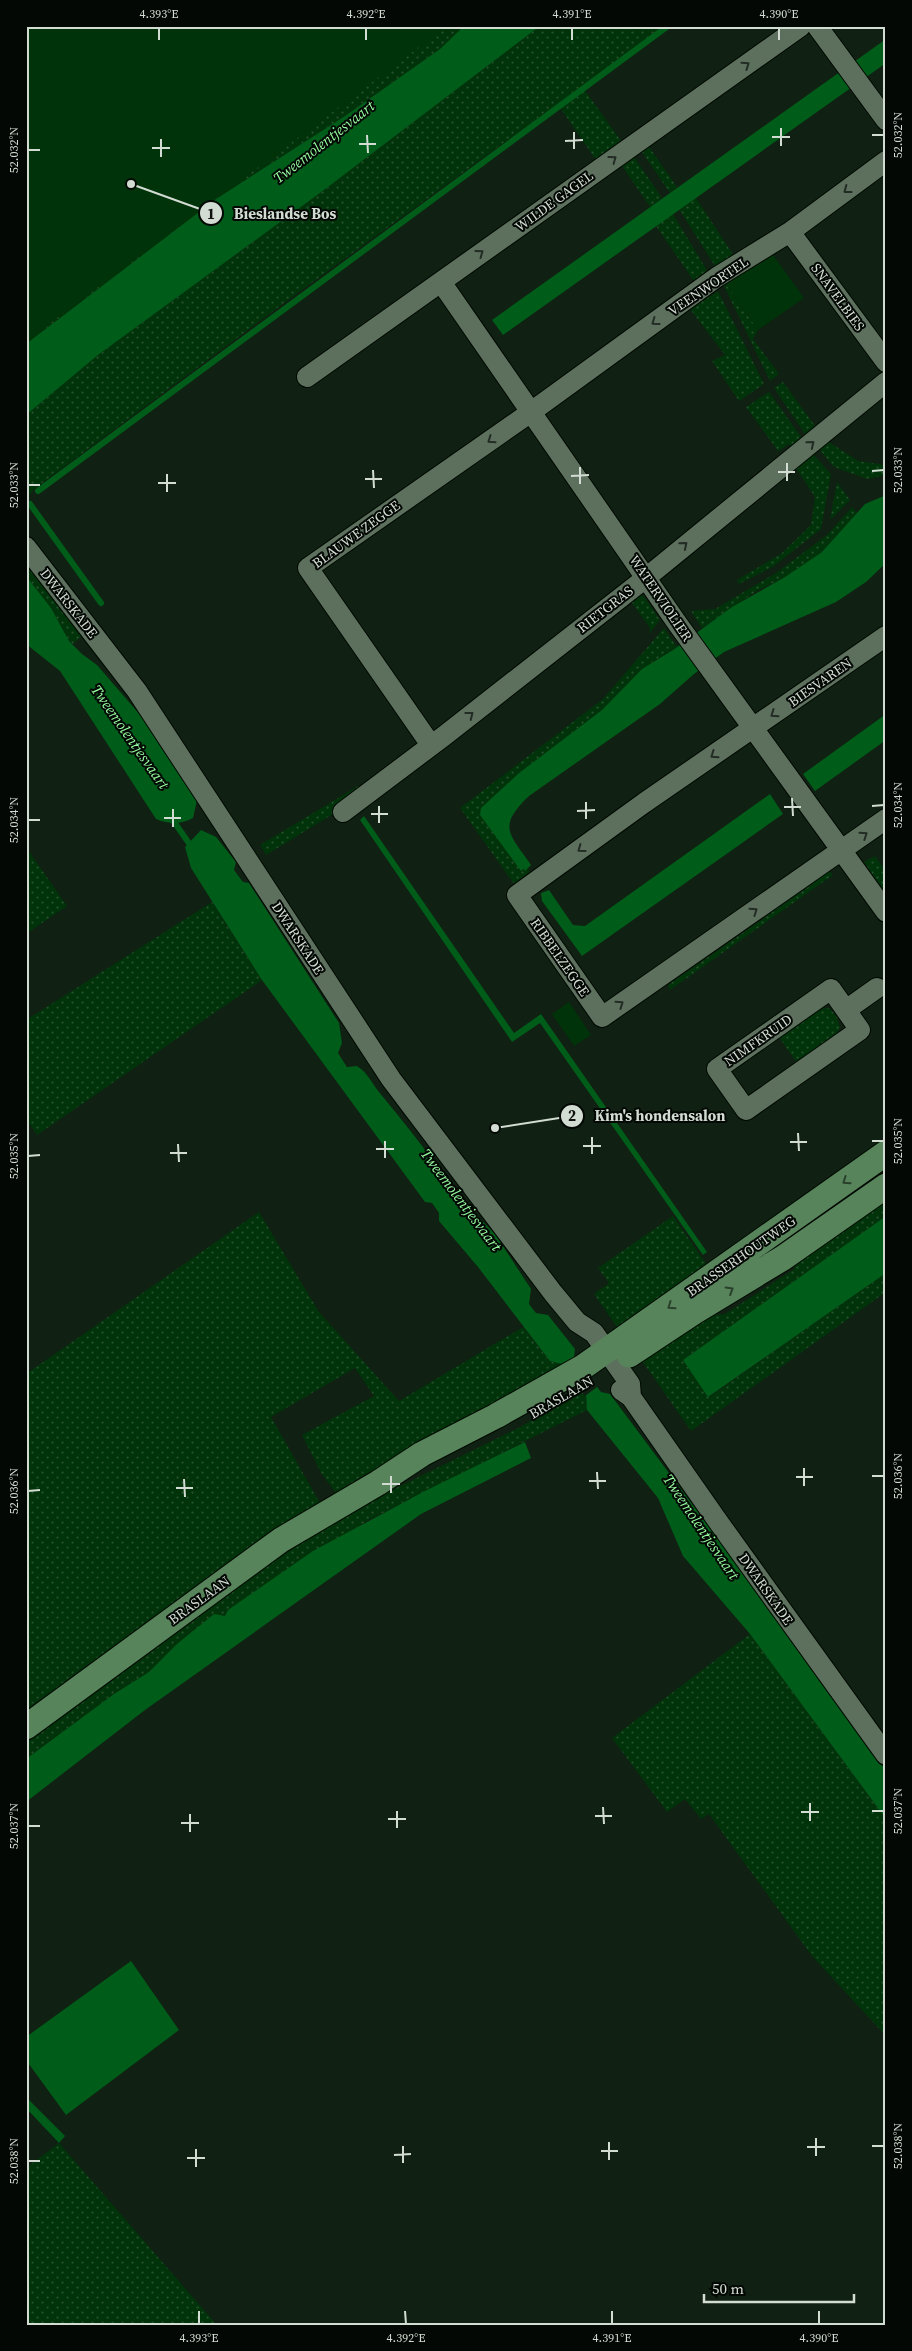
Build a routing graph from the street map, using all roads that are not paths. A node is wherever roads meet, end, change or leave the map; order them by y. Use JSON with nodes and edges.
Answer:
{"nodes":[{"id":1,"x":801,"y":26,"type":"edge"},
{"id":2,"x":817,"y":26,"type":"edge"},
{"id":3,"x":886,"y":120,"type":"edge"},
{"id":4,"x":886,"y":161,"type":"edge"},
{"id":5,"x":790,"y":232,"type":"junction"},
{"id":6,"x":441,"y":282,"type":"junction"},
{"id":7,"x":886,"y":362,"type":"edge"},
{"id":8,"x":307,"y":377,"type":"dead end"},
{"id":9,"x":886,"y":382,"type":"edge"},
{"id":10,"x":531,"y":412,"type":"junction"},
{"id":11,"x":26,"y":548,"type":"edge"},
{"id":12,"x":647,"y":577,"type":"junction"},
{"id":13,"x":886,"y":636,"type":"edge"},
{"id":14,"x":754,"y":727,"type":"junction"},
{"id":15,"x":431,"y":745,"type":"junction"},
{"id":16,"x":343,"y":812,"type":"dead end"},
{"id":17,"x":886,"y":819,"type":"edge"},
{"id":18,"x":842,"y":850,"type":"junction"},
{"id":19,"x":886,"y":912,"type":"edge"},
{"id":20,"x":876,"y":988,"type":"dead end"},
{"id":21,"x":846,"y":1010,"type":"junction"},
{"id":22,"x":886,"y":1153,"type":"edge"},
{"id":23,"x":886,"y":1186,"type":"edge"},
{"id":24,"x":593,"y":1369,"type":"junction"},
{"id":25,"x":26,"y":1727,"type":"edge"},
{"id":26,"x":886,"y":1755,"type":"edge"}],
"edges":[{"from":6,"to":1,"type":"street","name":"WILDE GAGEL","one_way":true},
{"from":2,"to":3,"type":"street"},
{"from":4,"to":5,"type":"street","name":"VEENWORTEL","one_way":true},
{"from":5,"to":7,"type":"street","name":"SNAVELBIES"},
{"from":5,"to":10,"type":"street","name":"VEENWORTEL","one_way":true},
{"from":6,"to":8,"type":"street","name":"WILDE GAGEL"},
{"from":6,"to":10,"type":"street","name":"WATERVIOLIER"},
{"from":12,"to":9,"type":"street","name":"RIETGRAS","one_way":true},
{"from":10,"to":12,"type":"street","name":"WATERVIOLIER"},
{"from":10,"to":15,"type":"street","name":"BLAUWE ZEGGE","one_way":true},
{"from":11,"to":24,"type":"street","name":"DWARSKADE"},
{"from":12,"to":14,"type":"street","name":"WATERVIOLIER"},
{"from":15,"to":12,"type":"street","name":"RIETGRAS","one_way":true},
{"from":13,"to":14,"type":"street","name":"BIESVAREN","one_way":true},
{"from":14,"to":18,"type":"street","name":"WATERVIOLIER"},
{"from":14,"to":18,"type":"street","name":"RIBBELZEGGE","one_way":true},
{"from":15,"to":16,"type":"street","name":"RIETGRAS"},
{"from":18,"to":17,"type":"street","one_way":true},
{"from":18,"to":19,"type":"street","name":"WATERVIOLIER"},
{"from":20,"to":21,"type":"street"},
{"from":21,"to":21,"type":"street","name":"NIMFKRUID"},
{"from":22,"to":24,"type":"main road","name":"BRASSERHOUTWEG","one_way":true},
{"from":24,"to":23,"type":"main road","name":"BRASSERHOUTWEG","one_way":true},
{"from":24,"to":25,"type":"main road","name":"BRASLAAN"},
{"from":24,"to":26,"type":"street","name":"DWARSKADE"}]}
